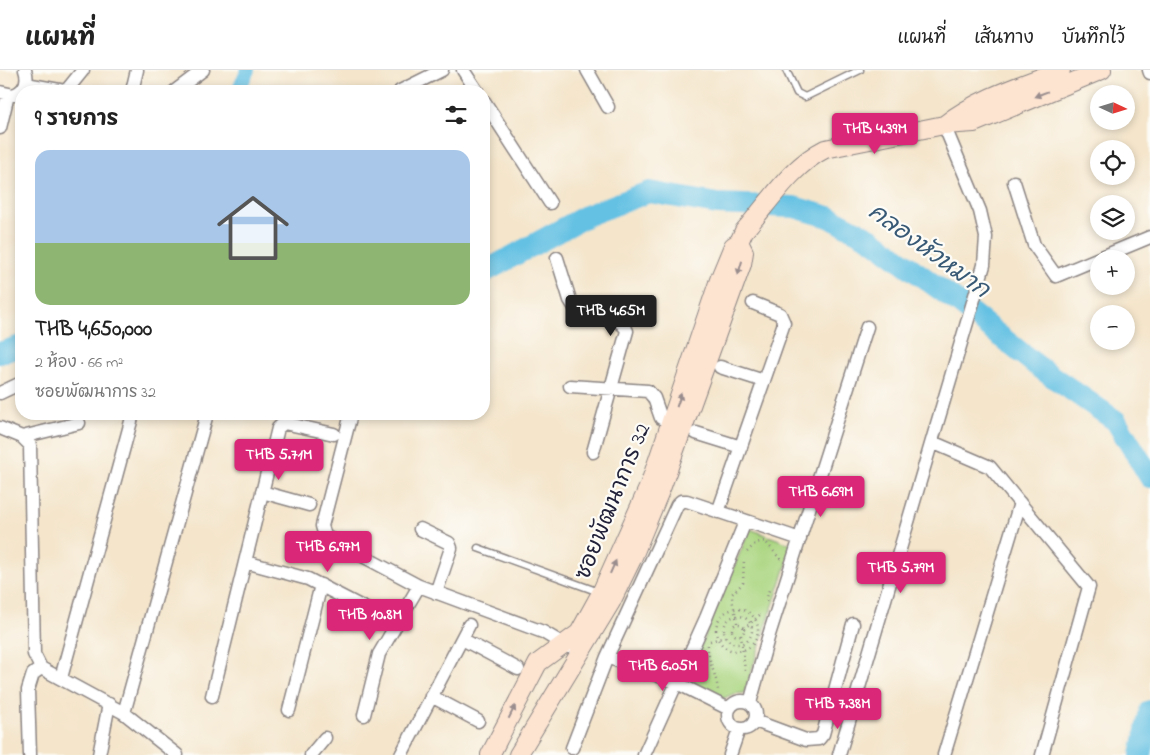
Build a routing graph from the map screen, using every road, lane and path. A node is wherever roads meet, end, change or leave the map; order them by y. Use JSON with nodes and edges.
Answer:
{"nodes":[{"id":1,"x":25,"y":70,"type":"edge"},
{"id":2,"x":83,"y":70,"type":"edge"},
{"id":3,"x":137,"y":70,"type":"edge"},
{"id":4,"x":202,"y":70,"type":"edge"},
{"id":5,"x":442,"y":70,"type":"edge"},
{"id":6,"x":463,"y":70,"type":"edge"},
{"id":7,"x":587,"y":70,"type":"edge"},
{"id":8,"x":786,"y":70,"type":"edge"},
{"id":9,"x":860,"y":70,"type":"edge"},
{"id":10,"x":1061,"y":70,"type":"edge"},
{"id":11,"x":1102,"y":70,"type":"edge"},
{"id":12,"x":26,"y":84,"type":"joint"},
{"id":13,"x":32,"y":85,"type":"edge"},
{"id":14,"x":71,"y":85,"type":"edge"},
{"id":15,"x":133,"y":85,"type":"edge"},
{"id":16,"x":183,"y":85,"type":"edge"},
{"id":17,"x":412,"y":85,"type":"edge"},
{"id":18,"x":473,"y":85,"type":"edge"},
{"id":19,"x":4,"y":93,"type":"edge"},
{"id":20,"x":608,"y":107,"type":"dead end"},
{"id":21,"x":490,"y":110,"type":"edge"},
{"id":22,"x":944,"y":124,"type":"junction"},
{"id":23,"x":0,"y":128,"type":"edge"},
{"id":24,"x":1014,"y":182,"type":"dead end"},
{"id":25,"x":550,"y":203,"type":"dead end"},
{"id":26,"x":742,"y":237,"type":"junction"},
{"id":27,"x":1150,"y":237,"type":"edge"},
{"id":28,"x":557,"y":258,"type":"dead end"},
{"id":29,"x":753,"y":303,"type":"dead end"},
{"id":30,"x":867,"y":327,"type":"dead end"},
{"id":31,"x":720,"y":367,"type":"dead end"},
{"id":32,"x":764,"y":381,"type":"junction"},
{"id":33,"x":15,"y":386,"type":"edge"},
{"id":34,"x":570,"y":386,"type":"dead end"},
{"id":35,"x":611,"y":387,"type":"junction"},
{"id":36,"x":0,"y":393,"type":"edge"},
{"id":37,"x":131,"y":420,"type":"edge"},
{"id":38,"x":205,"y":420,"type":"edge"},
{"id":39,"x":350,"y":420,"type":"edge"},
{"id":40,"x":80,"y":423,"type":"dead end"},
{"id":41,"x":671,"y":423,"type":"junction"},
{"id":42,"x":0,"y":428,"type":"edge"},
{"id":43,"x":696,"y":432,"type":"dead end"},
{"id":44,"x":334,"y":434,"type":"dead end"},
{"id":45,"x":22,"y":437,"type":"junction"},
{"id":46,"x":932,"y":442,"type":"junction"},
{"id":47,"x":741,"y":447,"type":"junction"},
{"id":48,"x":593,"y":452,"type":"dead end"},
{"id":49,"x":262,"y":492,"type":"junction"},
{"id":50,"x":1020,"y":503,"type":"junction"},
{"id":51,"x":309,"y":505,"type":"dead end"},
{"id":52,"x":718,"y":512,"type":"junction"},
{"id":53,"x":745,"y":522,"type":"junction"},
{"id":54,"x":420,"y":529,"type":"dead end"},
{"id":55,"x":800,"y":539,"type":"junction"},
{"id":56,"x":478,"y":548,"type":"dead end"},
{"id":57,"x":245,"y":562,"type":"junction"},
{"id":58,"x":780,"y":567,"type":"dead end"},
{"id":59,"x":320,"y":585,"type":"junction"},
{"id":60,"x":419,"y":586,"type":"junction"},
{"id":61,"x":770,"y":588,"type":"dead end"},
{"id":62,"x":436,"y":593,"type":"junction"},
{"id":63,"x":601,"y":593,"type":"junction"},
{"id":64,"x":765,"y":603,"type":"dead end"},
{"id":65,"x":732,"y":609,"type":"junction"},
{"id":66,"x":764,"y":612,"type":"dead end"},
{"id":67,"x":736,"y":616,"type":"junction"},
{"id":68,"x":756,"y":621,"type":"junction"},
{"id":69,"x":737,"y":623,"type":"junction"},
{"id":70,"x":395,"y":624,"type":"junction"},
{"id":71,"x":751,"y":624,"type":"junction"},
{"id":72,"x":853,"y":624,"type":"dead end"},
{"id":73,"x":470,"y":625,"type":"dead end"},
{"id":74,"x":744,"y":629,"type":"junction"},
{"id":75,"x":741,"y":635,"type":"junction"},
{"id":76,"x":725,"y":637,"type":"junction"},
{"id":77,"x":718,"y":638,"type":"junction"},
{"id":78,"x":462,"y":639,"type":"junction"},
{"id":79,"x":742,"y":643,"type":"junction"},
{"id":80,"x":563,"y":644,"type":"junction"},
{"id":81,"x":743,"y":650,"type":"junction"},
{"id":82,"x":580,"y":654,"type":"junction"},
{"id":83,"x":607,"y":657,"type":"junction"},
{"id":84,"x":41,"y":668,"type":"junction"},
{"id":85,"x":518,"y":669,"type":"dead end"},
{"id":86,"x":60,"y":678,"type":"junction"},
{"id":87,"x":675,"y":682,"type":"junction"},
{"id":88,"x":753,"y":688,"type":"junction"},
{"id":89,"x":212,"y":696,"type":"dead end"},
{"id":90,"x":431,"y":696,"type":"junction"},
{"id":91,"x":750,"y":703,"type":"junction"},
{"id":92,"x":109,"y":704,"type":"junction"},
{"id":93,"x":723,"y":706,"type":"junction"},
{"id":94,"x":289,"y":710,"type":"dead end"},
{"id":95,"x":124,"y":712,"type":"junction"},
{"id":96,"x":364,"y":715,"type":"dead end"},
{"id":97,"x":478,"y":721,"type":"dead end"},
{"id":98,"x":754,"y":721,"type":"junction"},
{"id":99,"x":739,"y":729,"type":"junction"},
{"id":100,"x":325,"y":738,"type":"dead end"},
{"id":101,"x":572,"y":748,"type":"dead end"},
{"id":102,"x":30,"y":755,"type":"edge"},
{"id":103,"x":99,"y":755,"type":"edge"},
{"id":104,"x":177,"y":755,"type":"edge"},
{"id":105,"x":311,"y":755,"type":"edge"},
{"id":106,"x":401,"y":755,"type":"edge"},
{"id":107,"x":490,"y":755,"type":"edge"},
{"id":108,"x":518,"y":755,"type":"edge"},
{"id":109,"x":644,"y":755,"type":"edge"},
{"id":110,"x":730,"y":755,"type":"edge"},
{"id":111,"x":839,"y":755,"type":"edge"},
{"id":112,"x":944,"y":755,"type":"edge"},
{"id":113,"x":1042,"y":755,"type":"edge"}],
"edges":[{"from":1,"to":12,"type":"street"},
{"from":2,"to":14,"type":"street"},
{"from":3,"to":15,"type":"street"},
{"from":4,"to":16,"type":"street"},
{"from":5,"to":17,"type":"street"},
{"from":6,"to":18,"type":"street"},
{"from":7,"to":20,"type":"street"},
{"from":8,"to":9,"type":"lane"},
{"from":10,"to":22,"type":"street","name":"ซอยพัฒนาการ 32"},
{"from":11,"to":22,"type":"street","name":"ซอยพัฒนาการ 32","one_way":true},
{"from":12,"to":13,"type":"street"},
{"from":19,"to":23,"type":"street"},
{"from":21,"to":25,"type":"street"},
{"from":22,"to":26,"type":"street","name":"ซอยพัฒนาการ 32"},
{"from":22,"to":46,"type":"street"},
{"from":24,"to":27,"type":"street"},
{"from":41,"to":26,"type":"street","name":"ซอยพัฒนาการ 32","one_way":true},
{"from":26,"to":82,"type":"street","name":"ซอยพัฒนาการ 32","one_way":true},
{"from":28,"to":35,"type":"street"},
{"from":29,"to":32,"type":"street"},
{"from":30,"to":55,"type":"street"},
{"from":31,"to":32,"type":"street"},
{"from":32,"to":47,"type":"street"},
{"from":33,"to":36,"type":"street"},
{"from":34,"to":35,"type":"street"},
{"from":35,"to":41,"type":"street"},
{"from":35,"to":48,"type":"street"},
{"from":37,"to":86,"type":"street"},
{"from":38,"to":95,"type":"street"},
{"from":39,"to":60,"type":"street"},
{"from":40,"to":45,"type":"street"},
{"from":63,"to":41,"type":"street","name":"ซอยพัฒนาการ 32","one_way":true},
{"from":42,"to":45,"type":"street"},
{"from":43,"to":47,"type":"street"},
{"from":44,"to":49,"type":"street"},
{"from":45,"to":84,"type":"street"},
{"from":46,"to":50,"type":"street"},
{"from":46,"to":111,"type":"street"},
{"from":47,"to":52,"type":"street"},
{"from":49,"to":51,"type":"street"},
{"from":49,"to":57,"type":"street"},
{"from":50,"to":112,"type":"street"},
{"from":50,"to":113,"type":"street"},
{"from":52,"to":53,"type":"street"},
{"from":52,"to":83,"type":"street"},
{"from":53,"to":55,"type":"street"},
{"from":53,"to":87,"type":"street"},
{"from":54,"to":62,"type":"street"},
{"from":55,"to":88,"type":"street"},
{"from":56,"to":63,"type":"lane"},
{"from":57,"to":59,"type":"street"},
{"from":57,"to":89,"type":"street"},
{"from":58,"to":65,"type":"path"},
{"from":59,"to":70,"type":"street"},
{"from":59,"to":94,"type":"street"},
{"from":60,"to":62,"type":"street"},
{"from":60,"to":70,"type":"street"},
{"from":61,"to":64,"type":"path"},
{"from":62,"to":80,"type":"street"},
{"from":63,"to":80,"type":"street","name":"ซอยพัฒนาการ 32"},
{"from":65,"to":67,"type":"path"},
{"from":65,"to":68,"type":"path"},
{"from":65,"to":77,"type":"path"},
{"from":66,"to":68,"type":"path"},
{"from":67,"to":69,"type":"path"},
{"from":67,"to":71,"type":"path"},
{"from":67,"to":76,"type":"path"},
{"from":68,"to":71,"type":"path"},
{"from":68,"to":81,"type":"path"},
{"from":69,"to":74,"type":"path"},
{"from":69,"to":75,"type":"path"},
{"from":70,"to":96,"type":"street"},
{"from":71,"to":74,"type":"path"},
{"from":71,"to":79,"type":"path"},
{"from":72,"to":98,"type":"street"},
{"from":73,"to":78,"type":"street"},
{"from":74,"to":75,"type":"path"},
{"from":75,"to":79,"type":"path"},
{"from":76,"to":77,"type":"path"},
{"from":76,"to":79,"type":"path"},
{"from":77,"to":81,"type":"path"},
{"from":77,"to":93,"type":"path"},
{"from":78,"to":85,"type":"street"},
{"from":78,"to":90,"type":"street"},
{"from":79,"to":81,"type":"path"},
{"from":80,"to":82,"type":"street"},
{"from":107,"to":80,"type":"street","name":"ซอยพัฒนาการ 32","one_way":true},
{"from":81,"to":88,"type":"path"},
{"from":82,"to":108,"type":"street","name":"ซอยพัฒนาการ 32"},
{"from":83,"to":87,"type":"street"},
{"from":83,"to":101,"type":"street"},
{"from":84,"to":86,"type":"street"},
{"from":84,"to":102,"type":"street"},
{"from":86,"to":92,"type":"street"},
{"from":87,"to":93,"type":"street"},
{"from":87,"to":109,"type":"street"},
{"from":88,"to":91,"type":"street"},
{"from":90,"to":97,"type":"street"},
{"from":90,"to":106,"type":"street"},
{"from":91,"to":93,"type":"street"},
{"from":91,"to":98,"type":"street"},
{"from":92,"to":95,"type":"street"},
{"from":92,"to":103,"type":"street"},
{"from":93,"to":99,"type":"street"},
{"from":95,"to":104,"type":"street"},
{"from":98,"to":99,"type":"street"},
{"from":99,"to":110,"type":"street"},
{"from":100,"to":105,"type":"street"}]}
